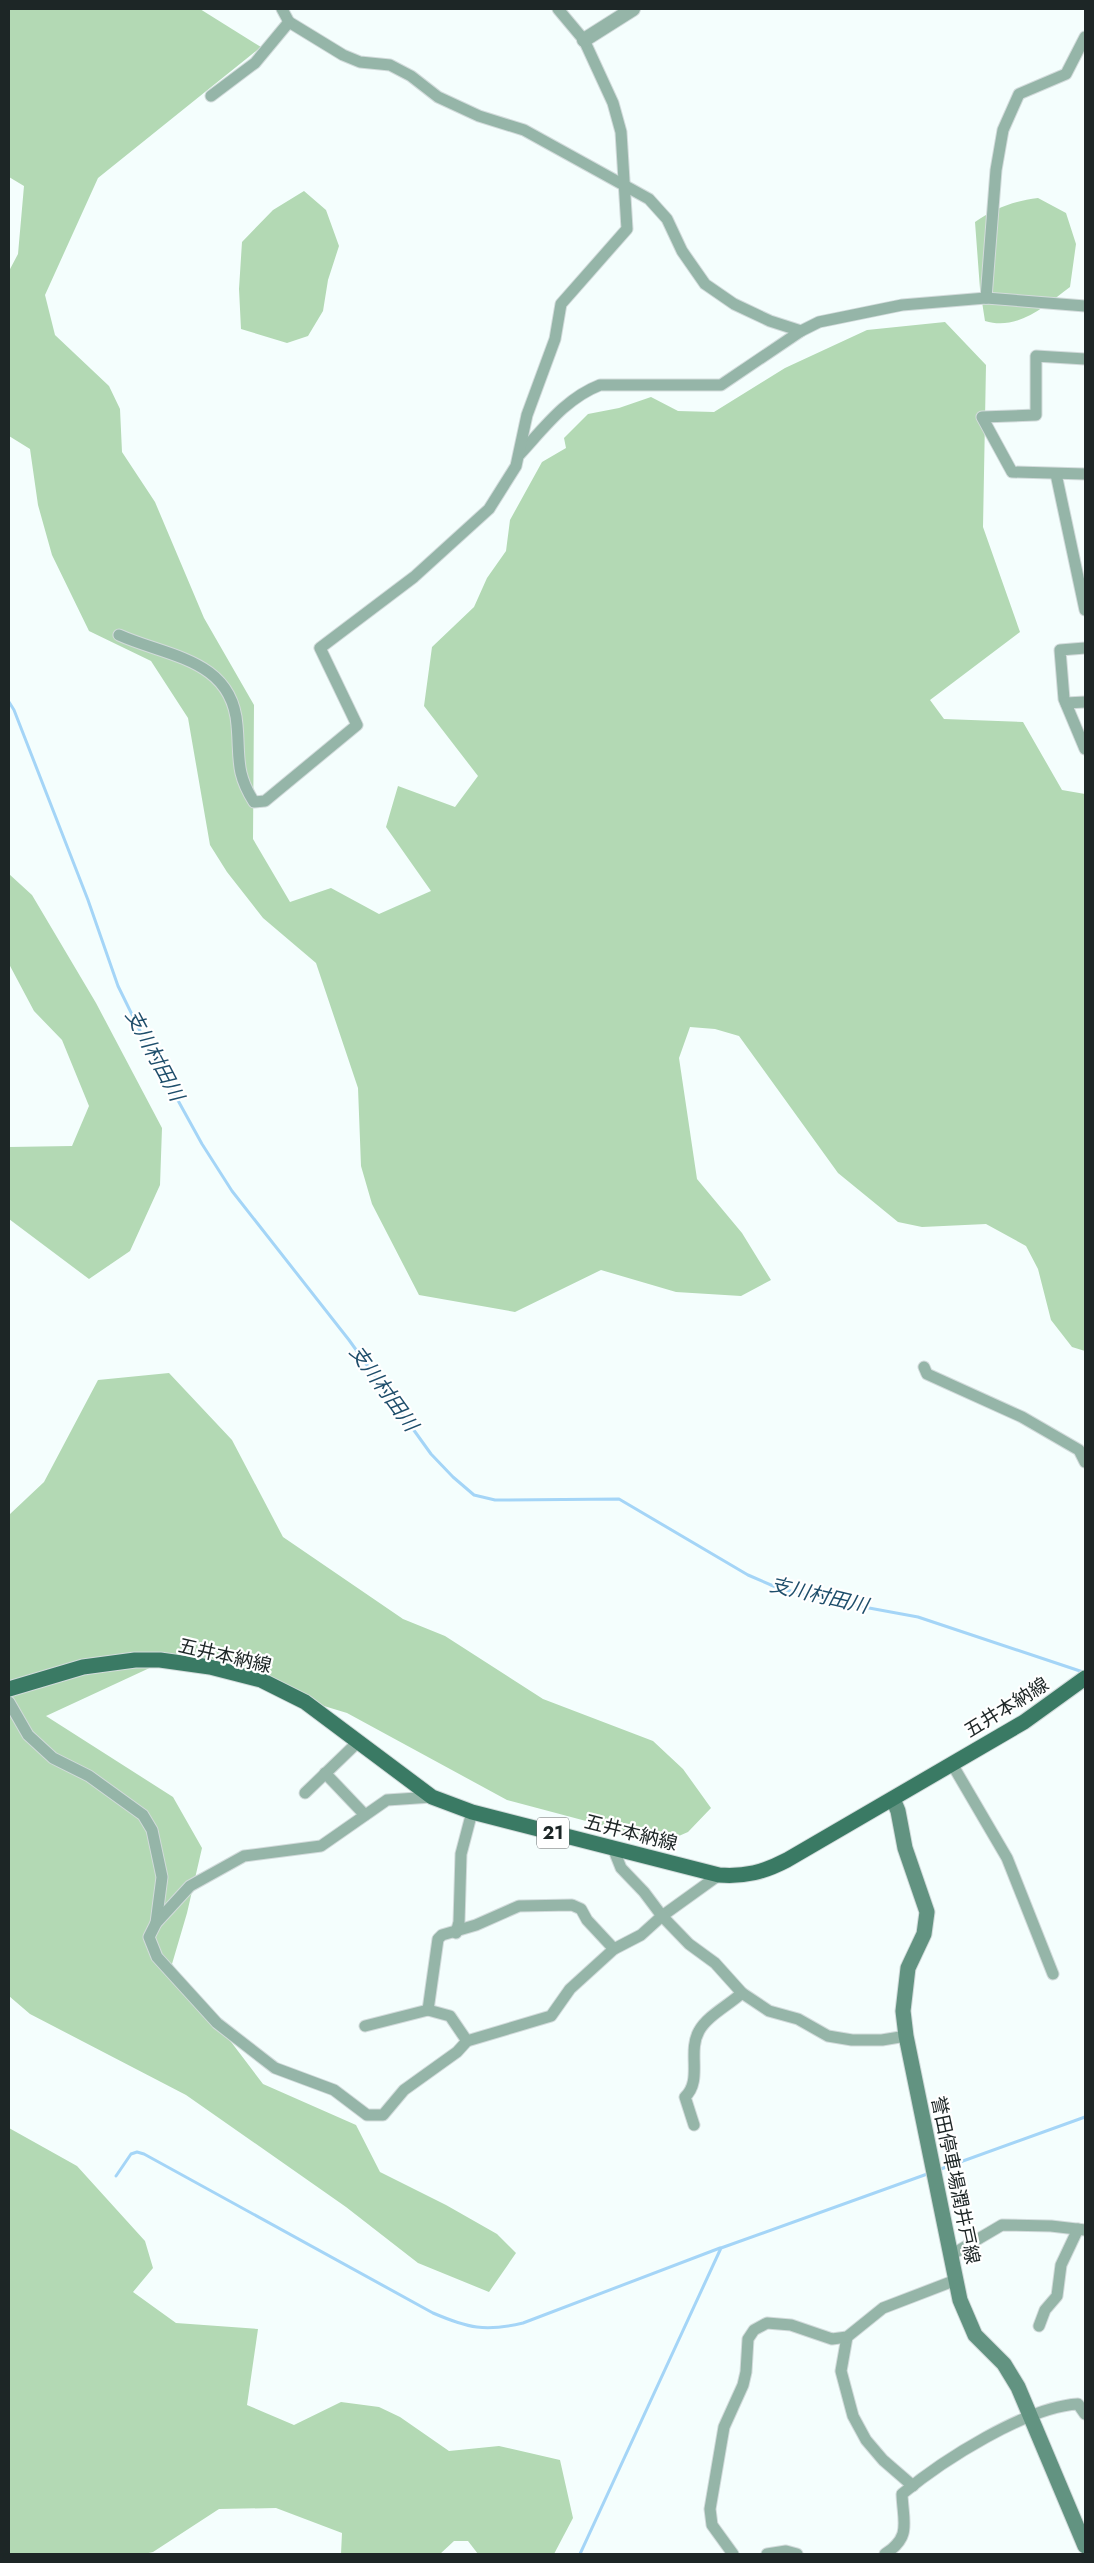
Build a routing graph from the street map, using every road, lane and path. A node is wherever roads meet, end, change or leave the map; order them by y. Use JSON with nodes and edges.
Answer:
{"nodes":[{"id":1,"x":282,"y":9,"type":"edge"},
{"id":2,"x":558,"y":9,"type":"edge"},
{"id":3,"x":632,"y":9,"type":"edge"},
{"id":4,"x":289,"y":22,"type":"junction"},
{"id":5,"x":1085,"y":37,"type":"edge"},
{"id":6,"x":584,"y":40,"type":"junction"},
{"id":7,"x":212,"y":96,"type":"dead end"},
{"id":8,"x":624,"y":184,"type":"junction"},
{"id":9,"x":986,"y":298,"type":"junction"},
{"id":10,"x":1085,"y":306,"type":"edge"},
{"id":11,"x":801,"y":331,"type":"junction"},
{"id":12,"x":1085,"y":359,"type":"edge"},
{"id":13,"x":520,"y":454,"type":"junction"},
{"id":14,"x":1056,"y":474,"type":"junction"},
{"id":15,"x":1085,"y":474,"type":"edge"},
{"id":16,"x":1085,"y":610,"type":"edge"},
{"id":17,"x":119,"y":635,"type":"dead end"},
{"id":18,"x":1085,"y":648,"type":"edge"},
{"id":19,"x":1085,"y":702,"type":"edge"},
{"id":20,"x":1066,"y":703,"type":"junction"},
{"id":21,"x":1085,"y":749,"type":"edge"},
{"id":22,"x":924,"y":1367,"type":"dead end"},
{"id":23,"x":1082,"y":1448,"type":"edge"},
{"id":24,"x":1085,"y":1462,"type":"edge"},
{"id":25,"x":1085,"y":1678,"type":"edge"},
{"id":26,"x":9,"y":1689,"type":"edge"},
{"id":27,"x":9,"y":1702,"type":"edge"},
{"id":28,"x":359,"y":1741,"type":"junction"},
{"id":29,"x":952,"y":1764,"type":"junction"},
{"id":30,"x":325,"y":1774,"type":"junction"},
{"id":31,"x":305,"y":1794,"type":"dead end"},
{"id":32,"x":432,"y":1797,"type":"junction"},
{"id":33,"x":893,"y":1799,"type":"junction"},
{"id":34,"x":472,"y":1812,"type":"junction"},
{"id":35,"x":365,"y":1815,"type":"junction"},
{"id":36,"x":613,"y":1848,"type":"junction"},
{"id":37,"x":719,"y":1875,"type":"junction"},
{"id":38,"x":662,"y":1916,"type":"junction"},
{"id":39,"x":156,"y":1923,"type":"junction"},
{"id":40,"x":456,"y":1933,"type":"junction"},
{"id":41,"x":614,"y":1949,"type":"junction"},
{"id":42,"x":1052,"y":1974,"type":"dead end"},
{"id":43,"x":742,"y":1993,"type":"junction"},
{"id":44,"x":428,"y":2010,"type":"junction"},
{"id":45,"x":365,"y":2026,"type":"dead end"},
{"id":46,"x":906,"y":2036,"type":"junction"},
{"id":47,"x":467,"y":2041,"type":"junction"},
{"id":48,"x":694,"y":2125,"type":"dead end"},
{"id":49,"x":1082,"y":2229,"type":"edge"},
{"id":50,"x":951,"y":2255,"type":"junction"},
{"id":51,"x":956,"y":2280,"type":"junction"},
{"id":52,"x":1039,"y":2326,"type":"dead end"},
{"id":53,"x":847,"y":2337,"type":"junction"},
{"id":54,"x":1083,"y":2406,"type":"edge"},
{"id":55,"x":1030,"y":2416,"type":"junction"},
{"id":56,"x":912,"y":2486,"type":"junction"},
{"id":57,"x":1085,"y":2546,"type":"edge"},
{"id":58,"x":733,"y":2554,"type":"edge"},
{"id":59,"x":767,"y":2554,"type":"edge"},
{"id":60,"x":797,"y":2554,"type":"edge"},
{"id":61,"x":885,"y":2554,"type":"edge"}],
"edges":[{"from":1,"to":4,"type":"street"},
{"from":2,"to":6,"type":"street"},
{"from":3,"to":6,"type":"street"},
{"from":4,"to":7,"type":"street"},
{"from":4,"to":8,"type":"street"},
{"from":5,"to":9,"type":"street"},
{"from":6,"to":8,"type":"street"},
{"from":8,"to":11,"type":"street"},
{"from":8,"to":13,"type":"street"},
{"from":9,"to":10,"type":"street"},
{"from":9,"to":11,"type":"street"},
{"from":11,"to":13,"type":"street"},
{"from":12,"to":14,"type":"street"},
{"from":13,"to":17,"type":"street"},
{"from":14,"to":15,"type":"street"},
{"from":14,"to":16,"type":"street"},
{"from":18,"to":20,"type":"street"},
{"from":19,"to":20,"type":"street"},
{"from":20,"to":21,"type":"street"},
{"from":22,"to":23,"type":"street"},
{"from":23,"to":24,"type":"street"},
{"from":25,"to":29,"type":"main road","name":"五井本納線","number":"21"},
{"from":26,"to":28,"type":"main road","name":"五井本納線","number":"21"},
{"from":27,"to":39,"type":"street"},
{"from":28,"to":30,"type":"street"},
{"from":28,"to":32,"type":"main road","name":"五井本納線","number":"21"},
{"from":29,"to":33,"type":"main road","name":"五井本納線","number":"21"},
{"from":29,"to":42,"type":"street"},
{"from":30,"to":31,"type":"street"},
{"from":30,"to":35,"type":"street"},
{"from":32,"to":34,"type":"main road","name":"五井本納線","number":"21"},
{"from":32,"to":35,"type":"street"},
{"from":33,"to":37,"type":"main road","name":"五井本納線","number":"21"},
{"from":33,"to":46,"type":"main road","name":"誉田停車場潤井戸線"},
{"from":34,"to":36,"type":"main road","name":"五井本納線","number":"21"},
{"from":34,"to":40,"type":"street"},
{"from":35,"to":39,"type":"street"},
{"from":36,"to":37,"type":"main road","name":"五井本納線","number":"21"},
{"from":36,"to":38,"type":"street"},
{"from":37,"to":38,"type":"street"},
{"from":38,"to":41,"type":"street"},
{"from":38,"to":43,"type":"street"},
{"from":39,"to":47,"type":"street"},
{"from":40,"to":41,"type":"street"},
{"from":40,"to":44,"type":"street"},
{"from":41,"to":47,"type":"street"},
{"from":43,"to":46,"type":"street"},
{"from":43,"to":48,"type":"street"},
{"from":44,"to":45,"type":"street"},
{"from":44,"to":47,"type":"street"},
{"from":46,"to":50,"type":"main road","name":"誉田停車場潤井戸線"},
{"from":49,"to":50,"type":"street"},
{"from":49,"to":52,"type":"street"},
{"from":50,"to":51,"type":"main road","name":"誉田停車場潤井戸線"},
{"from":51,"to":53,"type":"street"},
{"from":51,"to":55,"type":"main road","name":"誉田停車場潤井戸線"},
{"from":53,"to":56,"type":"street"},
{"from":53,"to":58,"type":"street"},
{"from":54,"to":55,"type":"street"},
{"from":55,"to":56,"type":"street"},
{"from":55,"to":57,"type":"main road","name":"誉田停車場潤井戸線"},
{"from":56,"to":61,"type":"street"},
{"from":59,"to":60,"type":"street"}]}
